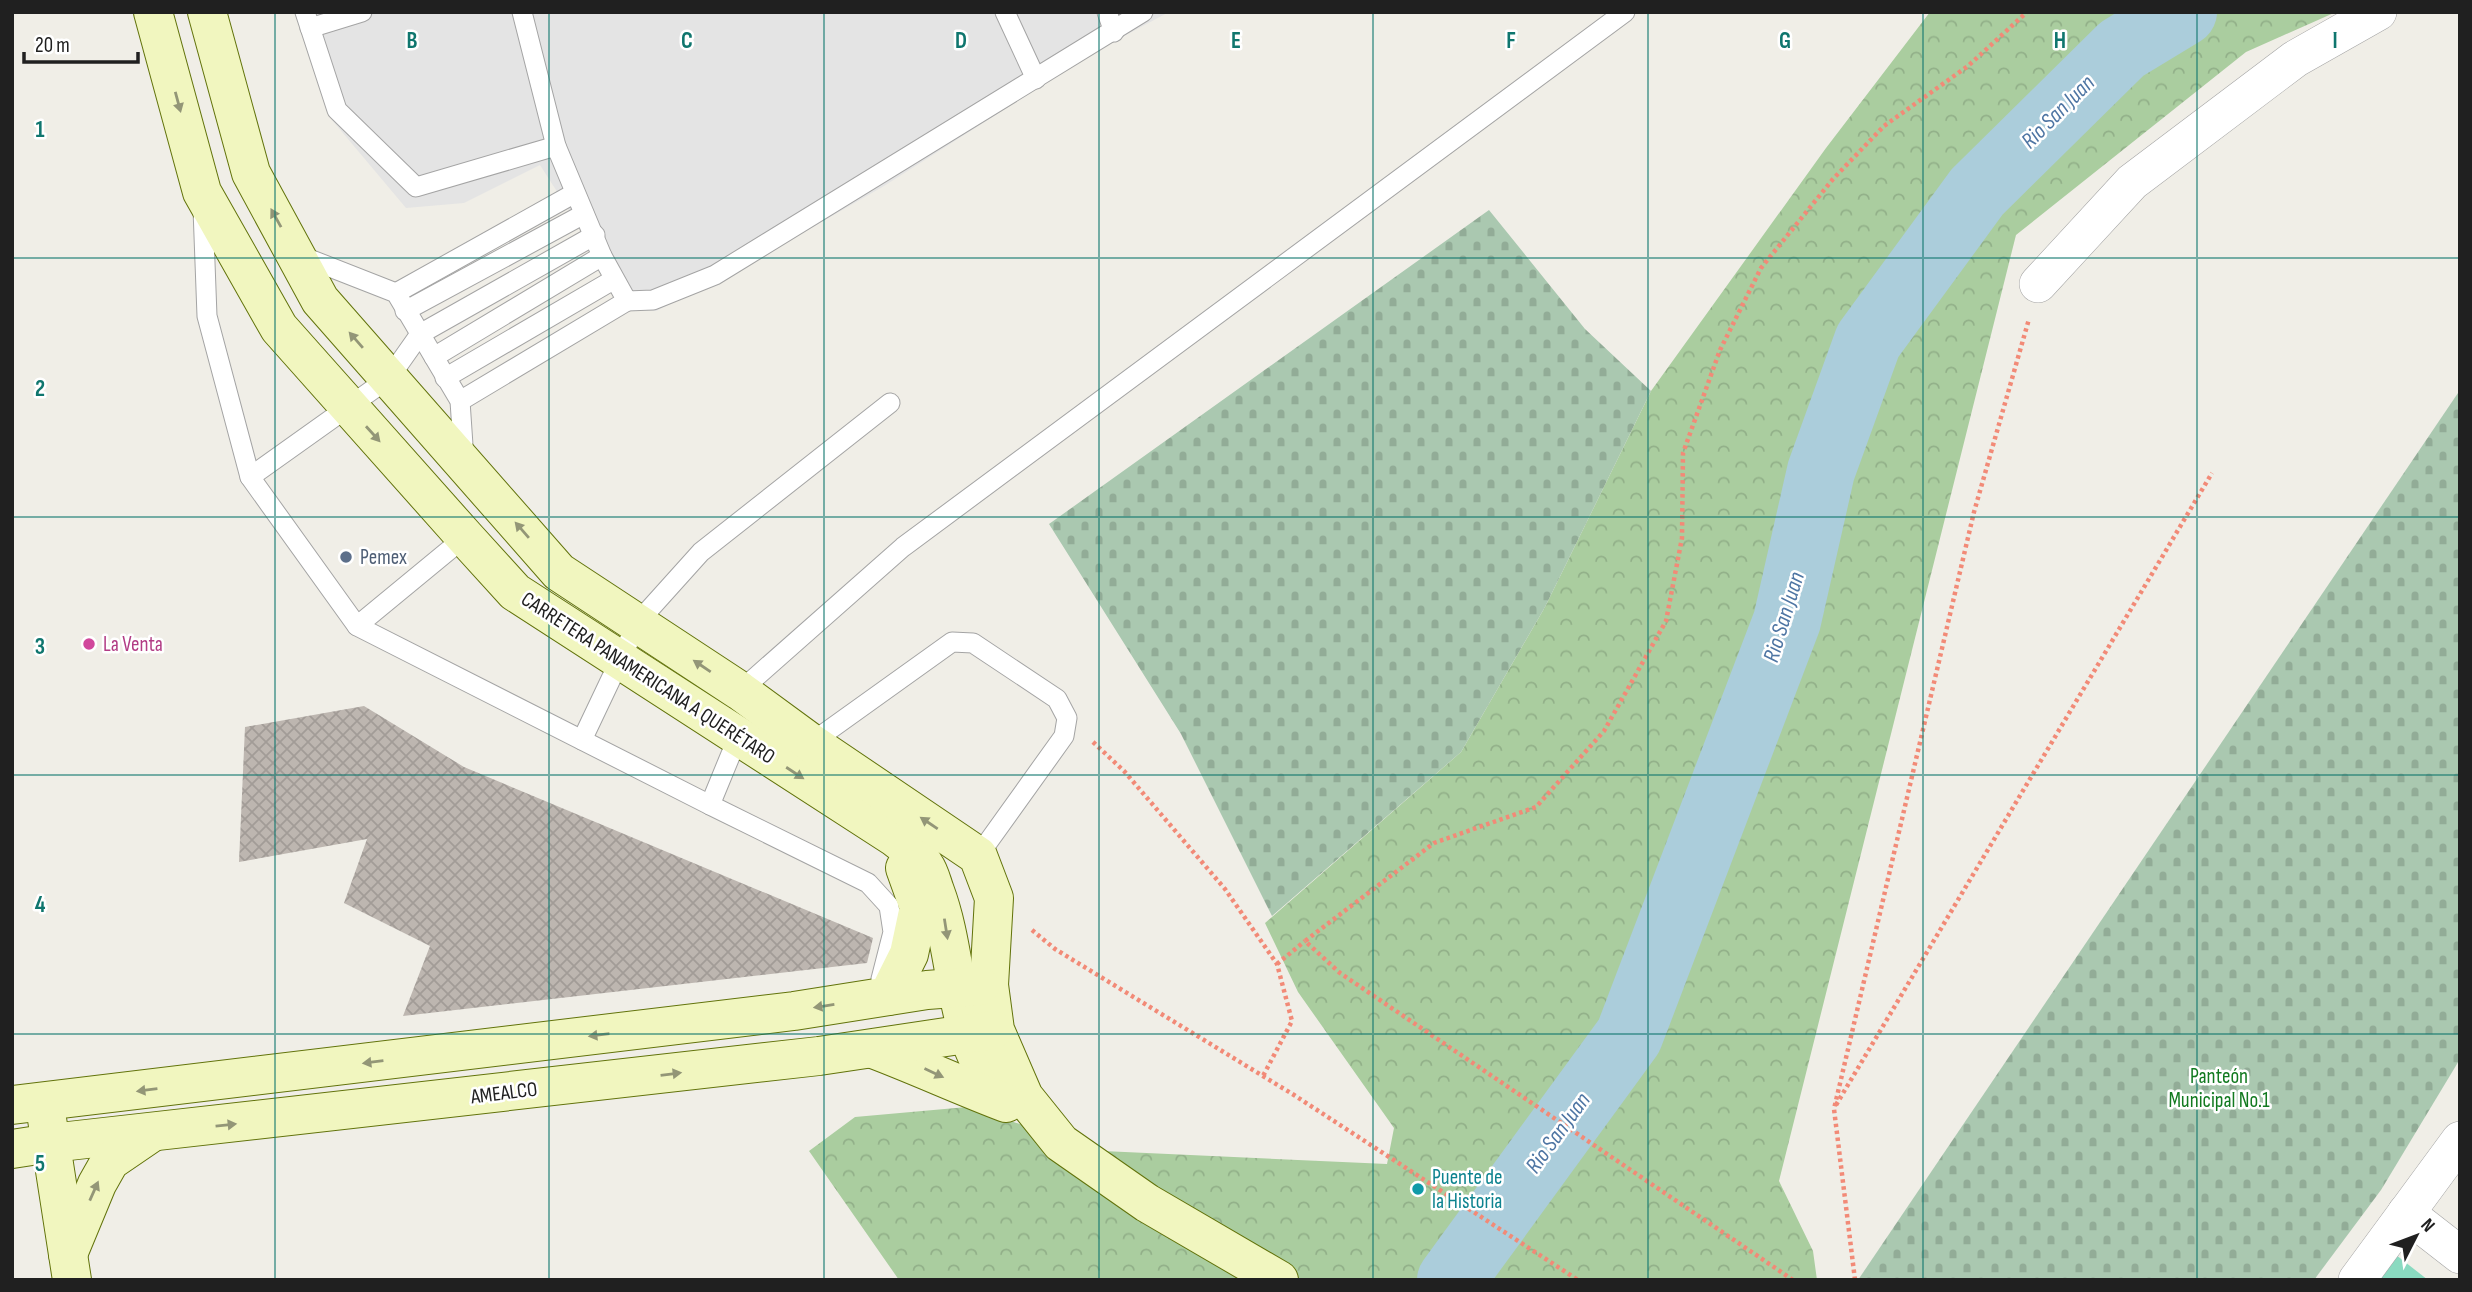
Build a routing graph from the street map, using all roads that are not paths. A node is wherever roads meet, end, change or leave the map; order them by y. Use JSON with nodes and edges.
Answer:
{"nodes":[{"id":1,"x":153,"y":12,"type":"edge"},
{"id":2,"x":207,"y":12,"type":"edge"},
{"id":3,"x":362,"y":12,"type":"edge"},
{"id":4,"x":522,"y":12,"type":"edge"},
{"id":5,"x":1005,"y":12,"type":"edge"},
{"id":6,"x":1107,"y":12,"type":"edge"},
{"id":7,"x":1143,"y":12,"type":"edge"},
{"id":8,"x":1625,"y":12,"type":"edge"},
{"id":9,"x":2378,"y":12,"type":"edge"},
{"id":10,"x":307,"y":20,"type":"edge"},
{"id":11,"x":1114,"y":32,"type":"junction"},
{"id":12,"x":1036,"y":79,"type":"junction"},
{"id":13,"x":556,"y":146,"type":"junction"},
{"id":14,"x":202,"y":192,"type":"junction"},
{"id":15,"x":575,"y":193,"type":"junction"},
{"id":16,"x":584,"y":214,"type":"junction"},
{"id":17,"x":595,"y":234,"type":"junction"},
{"id":18,"x":295,"y":253,"type":"junction"},
{"id":19,"x":602,"y":256,"type":"junction"},
{"id":20,"x":613,"y":280,"type":"junction"},
{"id":21,"x":2038,"y":284,"type":"road end"},
{"id":22,"x":396,"y":293,"type":"junction"},
{"id":23,"x":627,"y":301,"type":"junction"},
{"id":24,"x":405,"y":312,"type":"junction"},
{"id":25,"x":420,"y":334,"type":"junction"},
{"id":26,"x":434,"y":357,"type":"junction"},
{"id":27,"x":389,"y":378,"type":"junction"},
{"id":28,"x":445,"y":378,"type":"junction"},
{"id":29,"x":460,"y":401,"type":"junction"},
{"id":30,"x":890,"y":404,"type":"dead end"},
{"id":31,"x":348,"y":406,"type":"junction"},
{"id":32,"x":464,"y":464,"type":"junction"},
{"id":33,"x":250,"y":477,"type":"junction"},
{"id":34,"x":465,"y":537,"type":"junction"},
{"id":35,"x":638,"y":622,"type":"junction"},
{"id":36,"x":356,"y":626,"type":"junction"},
{"id":37,"x":620,"y":661,"type":"junction"},
{"id":38,"x":740,"y":691,"type":"junction"},
{"id":39,"x":738,"y":737,"type":"junction"},
{"id":40,"x":582,"y":740,"type":"junction"},
{"id":41,"x":811,"y":743,"type":"junction"},
{"id":42,"x":710,"y":804,"type":"junction"},
{"id":43,"x":894,"y":837,"type":"junction"},
{"id":44,"x":978,"y":856,"type":"junction"},
{"id":45,"x":982,"y":968,"type":"junction"},
{"id":46,"x":882,"y":997,"type":"junction"},
{"id":47,"x":981,"y":1032,"type":"junction"},
{"id":48,"x":871,"y":1048,"type":"junction"},
{"id":49,"x":1006,"y":1103,"type":"junction"},
{"id":50,"x":28,"y":1104,"type":"edge"},
{"id":51,"x":151,"y":1133,"type":"junction"},
{"id":52,"x":2460,"y":1140,"type":"edge"},
{"id":53,"x":51,"y":1143,"type":"junction"},
{"id":54,"x":12,"y":1149,"type":"edge"},
{"id":55,"x":1144,"y":1212,"type":"junction"},
{"id":56,"x":2406,"y":1213,"type":"junction"},
{"id":57,"x":2460,"y":1255,"type":"edge"},
{"id":58,"x":70,"y":1267,"type":"edge"},
{"id":59,"x":1238,"y":1280,"type":"edge"},
{"id":60,"x":1279,"y":1280,"type":"edge"},
{"id":61,"x":2357,"y":1280,"type":"edge"}],
"edges":[{"from":1,"to":14,"type":"main road","name":"CARRETERA PANAMERICANA A QUERÉTARO","one_way":true},
{"from":18,"to":2,"type":"main road","name":"CARRETERA PANAMERICANA A QUERÉTARO","one_way":true},
{"from":3,"to":10,"type":"lane"},
{"from":4,"to":13,"type":"lane"},
{"from":5,"to":12,"type":"lane"},
{"from":6,"to":11,"type":"lane"},
{"from":7,"to":11,"type":"lane"},
{"from":8,"to":38,"type":"lane"},
{"from":9,"to":21,"type":"street"},
{"from":10,"to":13,"type":"lane"},
{"from":11,"to":12,"type":"lane"},
{"from":12,"to":23,"type":"lane"},
{"from":13,"to":15,"type":"lane"},
{"from":14,"to":31,"type":"main road","name":"CARRETERA PANAMERICANA A QUERÉTARO"},
{"from":14,"to":33,"type":"lane"},
{"from":15,"to":16,"type":"lane"},
{"from":15,"to":22,"type":"lane"},
{"from":16,"to":17,"type":"lane"},
{"from":16,"to":24,"type":"lane"},
{"from":17,"to":19,"type":"lane"},
{"from":17,"to":25,"type":"lane"},
{"from":18,"to":22,"type":"lane"},
{"from":27,"to":18,"type":"main road","name":"CARRETERA PANAMERICANA A QUERÉTARO","one_way":true},
{"from":19,"to":20,"type":"lane"},
{"from":19,"to":26,"type":"lane"},
{"from":20,"to":23,"type":"lane"},
{"from":20,"to":28,"type":"lane"},
{"from":22,"to":24,"type":"lane"},
{"from":23,"to":29,"type":"lane"},
{"from":24,"to":25,"type":"lane"},
{"from":25,"to":26,"type":"lane"},
{"from":25,"to":27,"type":"lane"},
{"from":26,"to":28,"type":"lane"},
{"from":27,"to":31,"type":"lane"},
{"from":27,"to":32,"type":"main road","name":"CARRETERA PANAMERICANA A QUERÉTARO"},
{"from":28,"to":29,"type":"lane"},
{"from":29,"to":32,"type":"lane"},
{"from":30,"to":35,"type":"lane"},
{"from":31,"to":33,"type":"lane"},
{"from":31,"to":34,"type":"main road","name":"CARRETERA PANAMERICANA A QUERÉTARO","one_way":true},
{"from":35,"to":32,"type":"main road","name":"CARRETERA PANAMERICANA A QUERÉTARO","one_way":true},
{"from":33,"to":36,"type":"lane"},
{"from":34,"to":36,"type":"lane"},
{"from":34,"to":37,"type":"main road","name":"CARRETERA PANAMERICANA A QUERÉTARO"},
{"from":35,"to":37,"type":"lane"},
{"from":38,"to":35,"type":"main road","name":"CARRETERA PANAMERICANA A QUERÉTARO","one_way":true},
{"from":36,"to":40,"type":"lane"},
{"from":37,"to":39,"type":"main road","name":"CARRETERA PANAMERICANA A QUERÉTARO"},
{"from":37,"to":40,"type":"lane"},
{"from":38,"to":41,"type":"main road","name":"CARRETERA PANAMERICANA A QUERÉTARO"},
{"from":39,"to":42,"type":"lane"},
{"from":39,"to":43,"type":"main road","name":"CARRETERA PANAMERICANA A QUERÉTARO","one_way":true},
{"from":40,"to":42,"type":"lane"},
{"from":44,"to":41,"type":"main road","name":"CARRETERA PANAMERICANA A QUERÉTARO","one_way":true},
{"from":41,"to":44,"type":"lane"},
{"from":42,"to":46,"type":"lane"},
{"from":43,"to":45,"type":"main road","name":"CARRETERA PANAMERICANA A QUERÉTARO","one_way":true},
{"from":43,"to":46,"type":"main road"},
{"from":44,"to":45,"type":"main road","name":"CARRETERA PANAMERICANA A QUERÉTARO"},
{"from":45,"to":46,"type":"main road"},
{"from":45,"to":47,"type":"main road","name":"CARRETERA PANAMERICANA A QUERÉTARO"},
{"from":46,"to":50,"type":"main road","one_way":true},
{"from":47,"to":48,"type":"main road","name":"AMEALCO"},
{"from":47,"to":49,"type":"main road","name":"CARRETERA PANAMERICANA A QUERÉTARO"},
{"from":47,"to":55,"type":"main road","name":"CARRETERA PANAMERICANA A QUERÉTARO"},
{"from":48,"to":49,"type":"main road","one_way":true},
{"from":51,"to":48,"type":"main road","name":"AMEALCO","one_way":true},
{"from":49,"to":55,"type":"main road","name":"CARRETERA PANAMERICANA A QUERÉTARO"},
{"from":50,"to":53,"type":"main road"},
{"from":51,"to":53,"type":"main road","name":"AMEALCO"},
{"from":58,"to":51,"type":"main road","one_way":true},
{"from":52,"to":56,"type":"street"},
{"from":53,"to":54,"type":"main road","name":"AMEALCO"},
{"from":53,"to":58,"type":"main road"},
{"from":55,"to":59,"type":"main road"},
{"from":55,"to":60,"type":"main road"},
{"from":56,"to":57,"type":"street"},
{"from":56,"to":61,"type":"street"}]}
